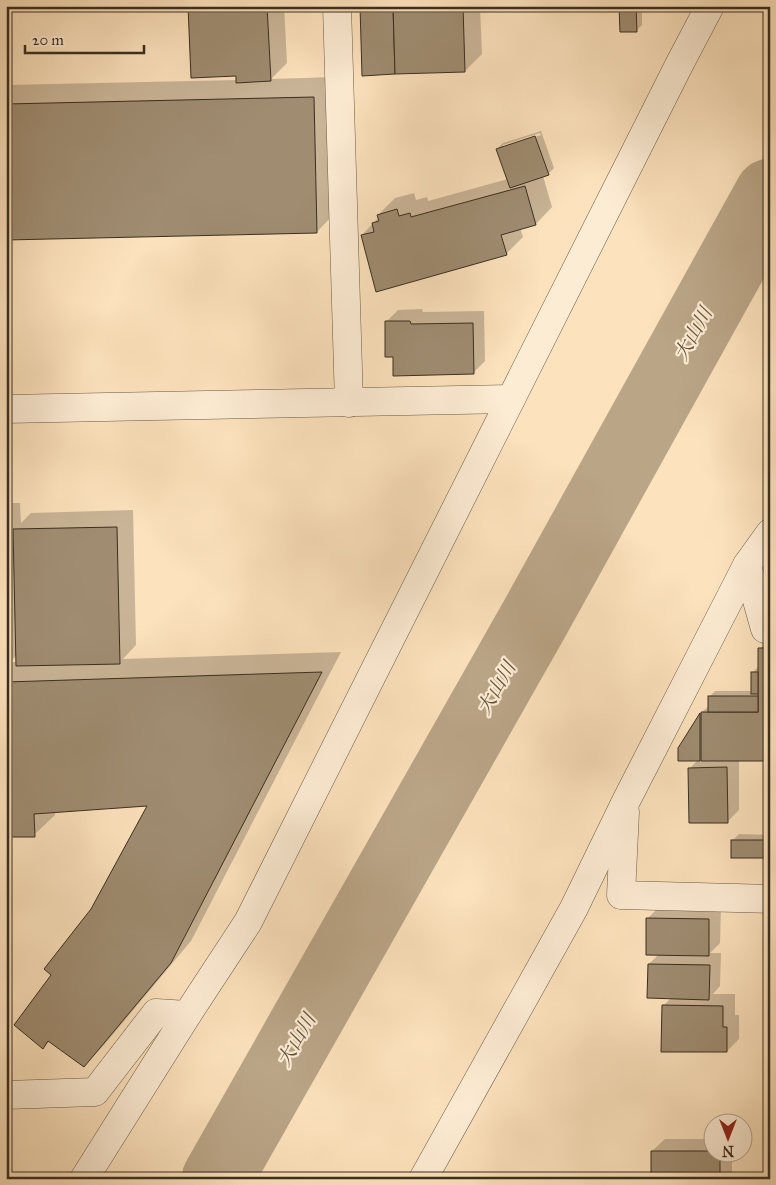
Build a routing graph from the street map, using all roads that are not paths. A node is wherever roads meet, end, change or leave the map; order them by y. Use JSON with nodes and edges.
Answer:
{"nodes":[{"id":1,"x":337,"y":6,"type":"edge"},
{"id":2,"x":710,"y":6,"type":"edge"},
{"id":3,"x":511,"y":399,"type":"junction"},
{"id":4,"x":349,"y":403,"type":"junction"},
{"id":5,"x":6,"y":409,"type":"edge"},
{"id":6,"x":770,"y":533,"type":"edge"},
{"id":7,"x":748,"y":565,"type":"junction"},
{"id":8,"x":770,"y":629,"type":"edge"},
{"id":9,"x":626,"y":800,"type":"junction"},
{"id":10,"x":770,"y":899,"type":"edge"},
{"id":11,"x":187,"y":1015,"type":"junction"},
{"id":12,"x":6,"y":1095,"type":"edge"},
{"id":13,"x":84,"y":1179,"type":"edge"},
{"id":14,"x":423,"y":1179,"type":"edge"}],
"edges":[{"from":1,"to":4,"type":"street"},
{"from":2,"to":3,"type":"street"},
{"from":3,"to":4,"type":"street"},
{"from":3,"to":11,"type":"street"},
{"from":4,"to":5,"type":"street"},
{"from":6,"to":7,"type":"street"},
{"from":7,"to":8,"type":"street"},
{"from":7,"to":9,"type":"street"},
{"from":9,"to":10,"type":"street"},
{"from":9,"to":14,"type":"street"},
{"from":11,"to":12,"type":"street"},
{"from":11,"to":13,"type":"street"}]}
